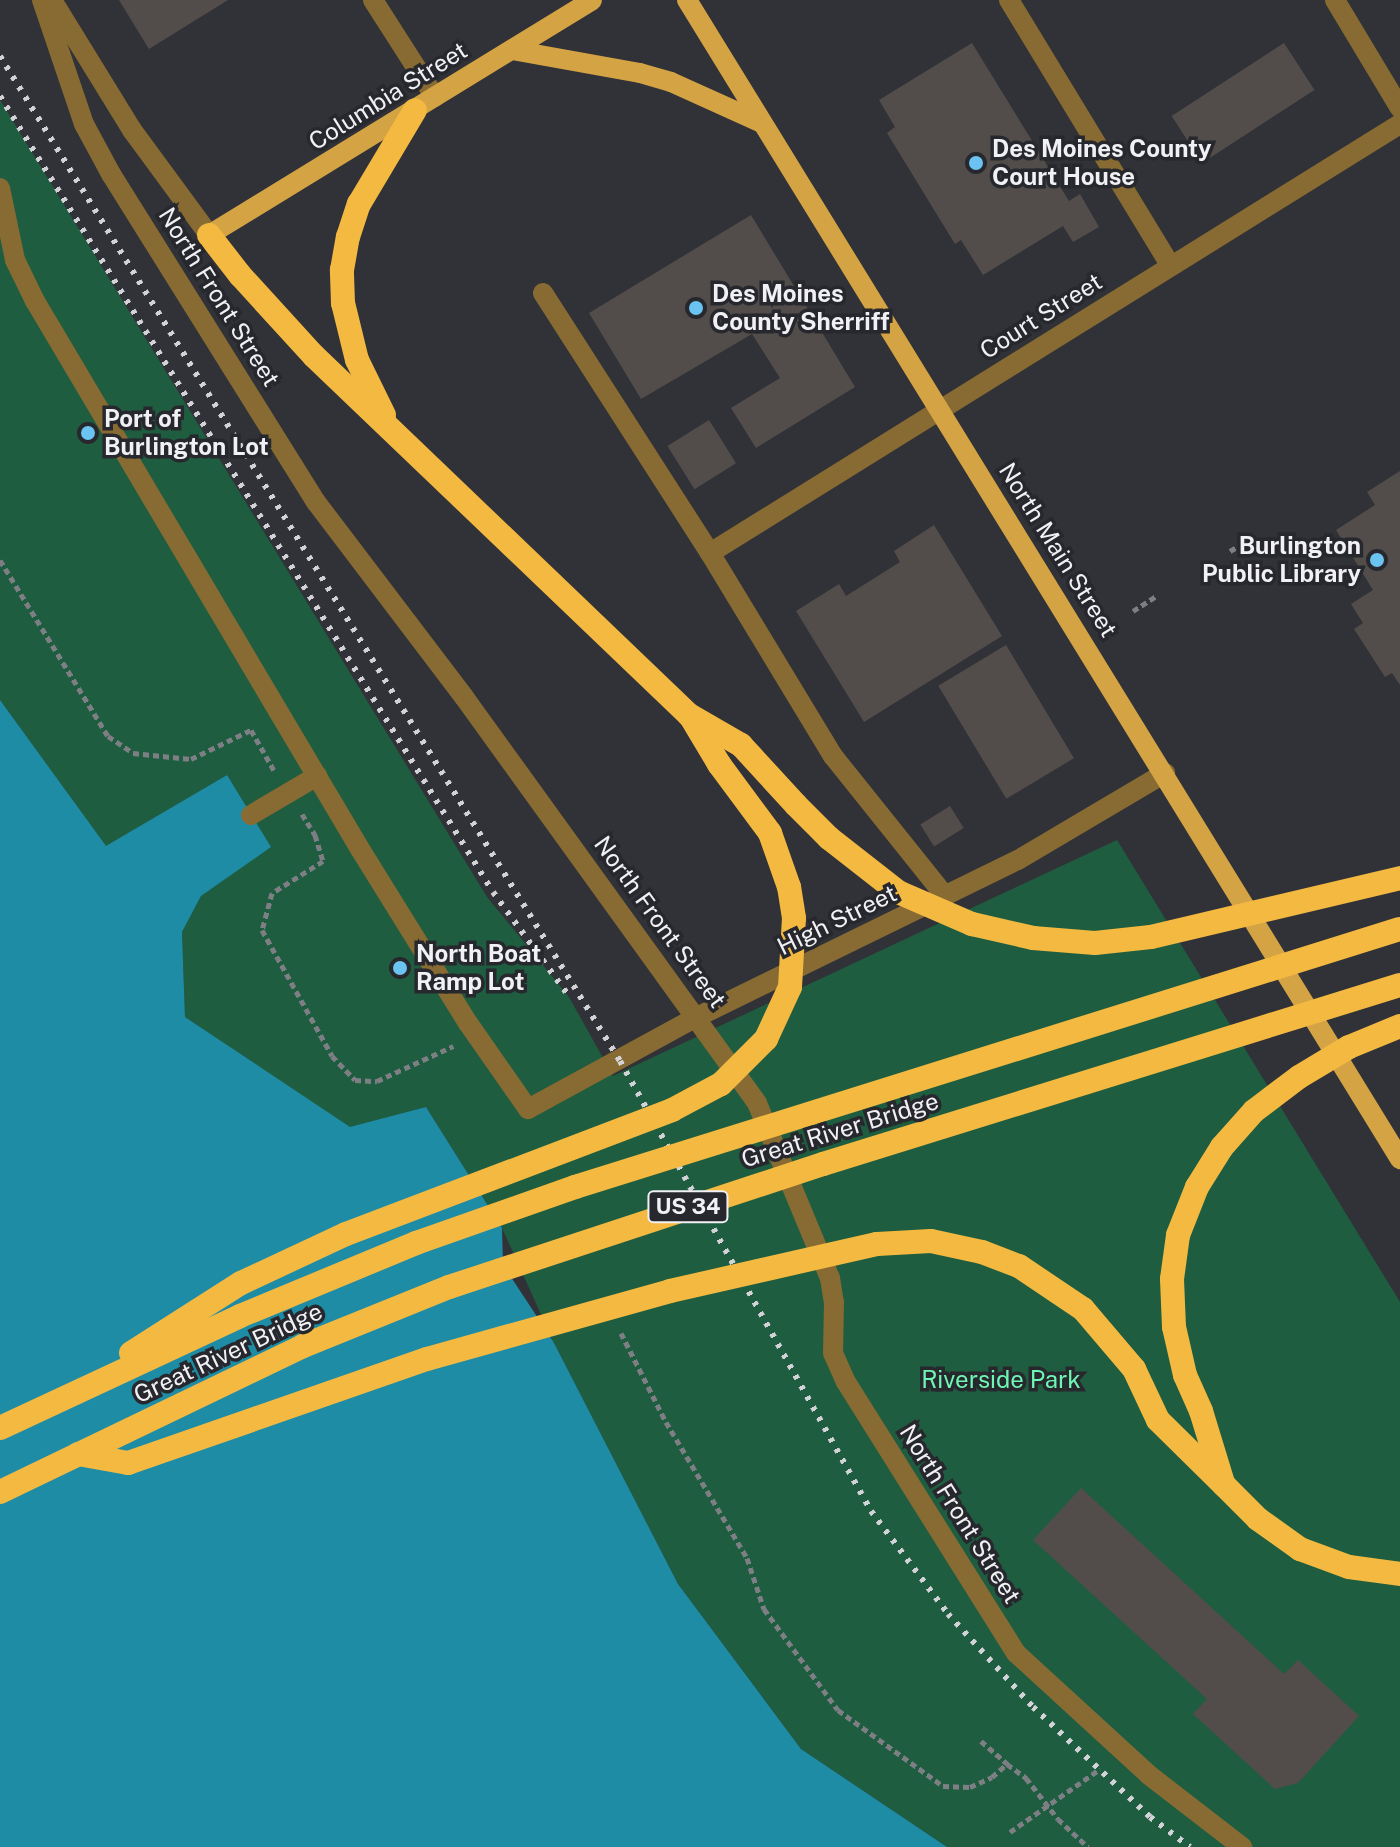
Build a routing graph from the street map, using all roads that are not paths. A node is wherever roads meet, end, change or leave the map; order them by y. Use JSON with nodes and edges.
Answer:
{"nodes":[{"id":1,"x":42,"y":0,"type":"edge"},
{"id":2,"x":52,"y":0,"type":"edge"},
{"id":3,"x":373,"y":0,"type":"edge"},
{"id":4,"x":592,"y":0,"type":"edge"},
{"id":5,"x":687,"y":0,"type":"edge"},
{"id":6,"x":1009,"y":0,"type":"edge"},
{"id":7,"x":1335,"y":0,"type":"edge"},
{"id":8,"x":512,"y":50,"type":"junction"},
{"id":9,"x":425,"y":104,"type":"junction"},
{"id":10,"x":1400,"y":108,"type":"edge"},
{"id":11,"x":762,"y":123,"type":"junction"},
{"id":12,"x":1400,"y":124,"type":"edge"},
{"id":13,"x":0,"y":188,"type":"edge"},
{"id":14,"x":209,"y":235,"type":"junction"},
{"id":15,"x":1171,"y":266,"type":"junction"},
{"id":16,"x":543,"y":293,"type":"dead end"},
{"id":17,"x":942,"y":410,"type":"junction"},
{"id":18,"x":392,"y":431,"type":"junction"},
{"id":19,"x":710,"y":553,"type":"junction"},
{"id":20,"x":689,"y":715,"type":"junction"},
{"id":21,"x":1165,"y":773,"type":"junction"},
{"id":22,"x":317,"y":776,"type":"junction"},
{"id":23,"x":251,"y":815,"type":"dead end"},
{"id":24,"x":1400,"y":878,"type":"edge"},
{"id":25,"x":945,"y":896,"type":"junction"},
{"id":26,"x":1400,"y":929,"type":"edge"},
{"id":27,"x":1400,"y":985,"type":"edge"},
{"id":28,"x":697,"y":1017,"type":"junction"},
{"id":29,"x":1400,"y":1026,"type":"edge"},
{"id":30,"x":1400,"y":1159,"type":"edge"},
{"id":31,"x":54,"y":1402,"type":"junction"},
{"id":32,"x":0,"y":1428,"type":"edge"},
{"id":33,"x":78,"y":1454,"type":"junction"},
{"id":34,"x":1224,"y":1485,"type":"junction"},
{"id":35,"x":0,"y":1492,"type":"edge"},
{"id":36,"x":1400,"y":1574,"type":"edge"},
{"id":37,"x":1242,"y":1847,"type":"edge"}],
"edges":[{"from":1,"to":28,"type":"street","name":"North Front Street"},
{"from":2,"to":14,"type":"street","name":"North Front Street"},
{"from":3,"to":9,"type":"street"},
{"from":4,"to":8,"type":"main road","name":"Columbia Street"},
{"from":5,"to":11,"type":"main road","name":"North Main Street"},
{"from":6,"to":15,"type":"street"},
{"from":7,"to":10,"type":"street"},
{"from":8,"to":9,"type":"main road","name":"Columbia Street"},
{"from":8,"to":11,"type":"main road"},
{"from":9,"to":14,"type":"main road","name":"Columbia Street"},
{"from":9,"to":18,"type":"highway"},
{"from":11,"to":17,"type":"main road","name":"North Main Street"},
{"from":12,"to":15,"type":"street","name":"Court Street"},
{"from":13,"to":22,"type":"street"},
{"from":14,"to":18,"type":"highway"},
{"from":15,"to":17,"type":"street","name":"Court Street"},
{"from":16,"to":19,"type":"street"},
{"from":17,"to":19,"type":"street","name":"Court Street"},
{"from":17,"to":21,"type":"main road","name":"North Main Street"},
{"from":18,"to":20,"type":"highway"},
{"from":19,"to":25,"type":"street"},
{"from":20,"to":24,"type":"highway","bridge":true},
{"from":20,"to":31,"type":"highway","bridge":true},
{"from":21,"to":25,"type":"street","name":"High Street"},
{"from":21,"to":30,"type":"main road","name":"North Main Street"},
{"from":22,"to":23,"type":"street"},
{"from":22,"to":28,"type":"street","name":"High Street"},
{"from":25,"to":28,"type":"street","name":"High Street"},
{"from":26,"to":31,"type":"highway","name":"Great River Bridge","number":"US 34","bridge":true},
{"from":27,"to":33,"type":"highway","name":"Great River Bridge","number":"US 34","bridge":true},
{"from":28,"to":37,"type":"street","name":"North Front Street"},
{"from":29,"to":34,"type":"highway","bridge":true},
{"from":31,"to":32,"type":"highway","name":"Great River Bridge","number":"US 34","bridge":true},
{"from":33,"to":34,"type":"highway","bridge":true},
{"from":33,"to":35,"type":"highway","name":"Great River Bridge","number":"US 34","bridge":true},
{"from":34,"to":36,"type":"highway"}]}
